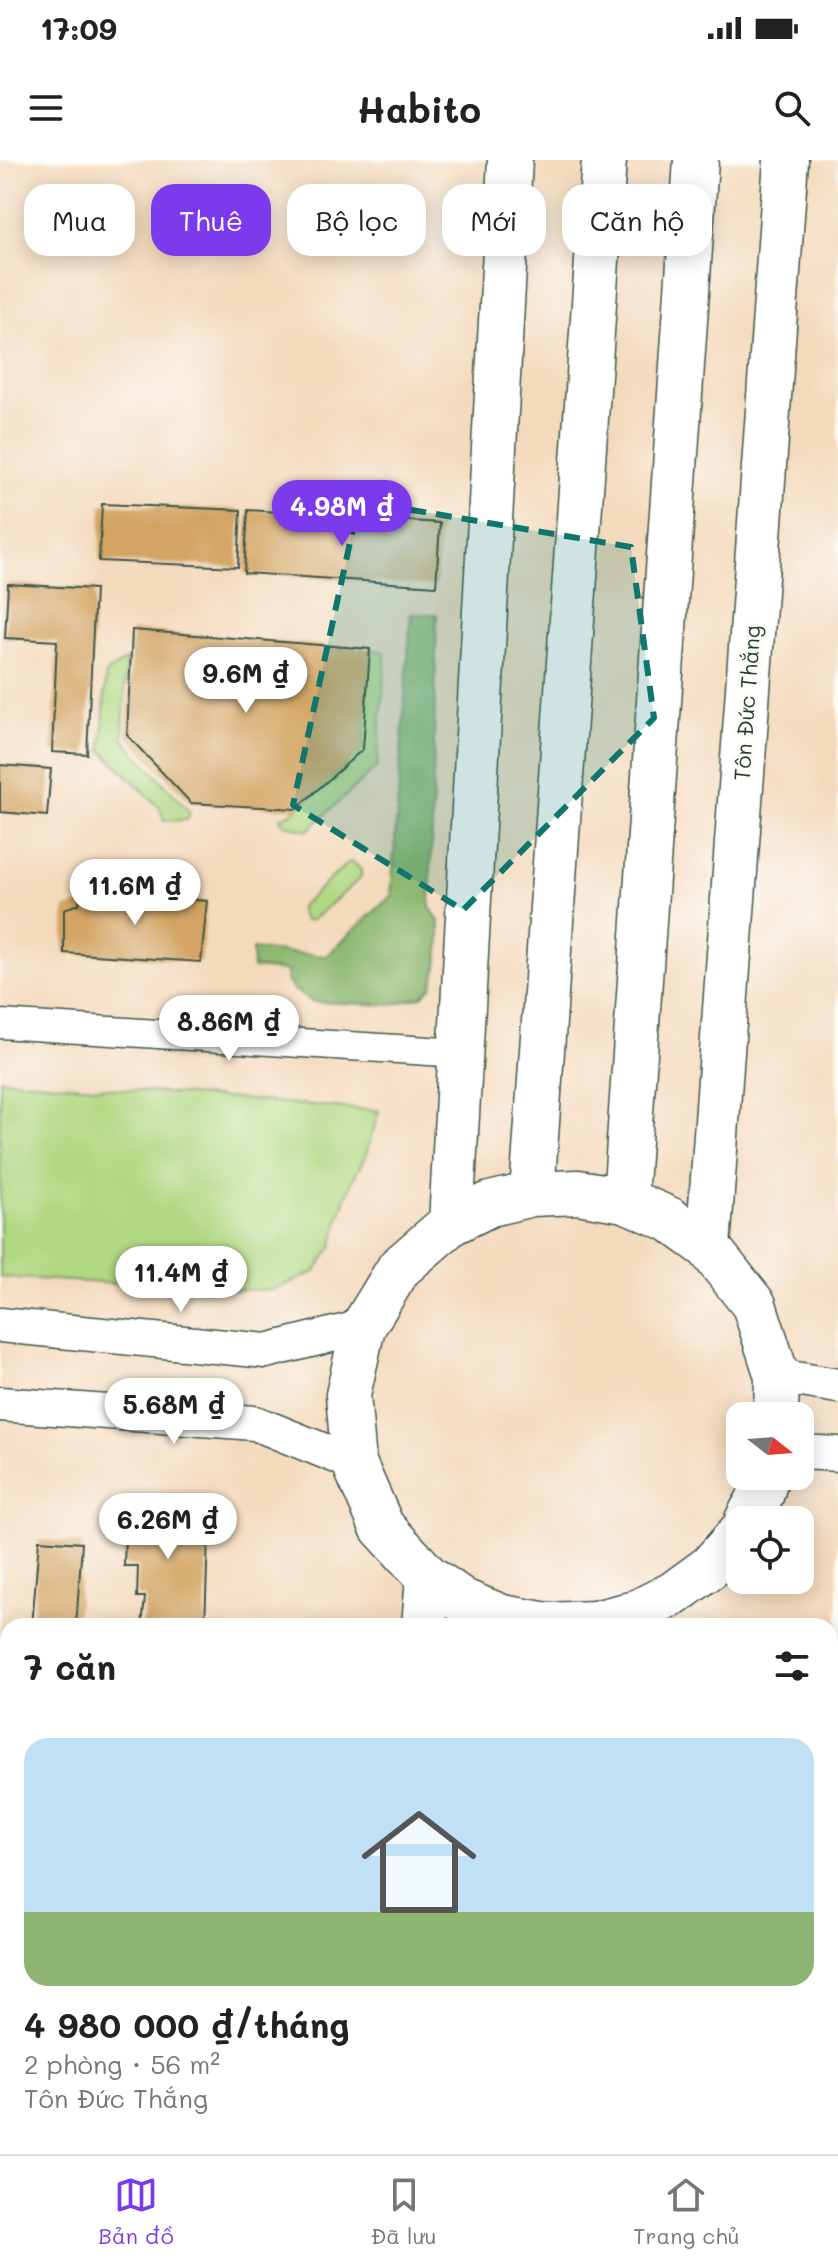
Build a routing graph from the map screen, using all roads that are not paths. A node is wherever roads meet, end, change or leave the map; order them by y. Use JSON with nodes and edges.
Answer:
{"nodes":[{"id":1,"x":510,"y":160,"type":"edge"},
{"id":2,"x":604,"y":160,"type":"edge"},
{"id":3,"x":696,"y":160,"type":"edge"},
{"id":4,"x":786,"y":160,"type":"edge"},
{"id":5,"x":0,"y":1024,"type":"edge"},
{"id":6,"x":461,"y":1053,"type":"junction"},
{"id":7,"x":532,"y":1194,"type":"junction"},
{"id":8,"x":625,"y":1200,"type":"junction"},
{"id":9,"x":451,"y":1223,"type":"junction"},
{"id":10,"x":708,"y":1247,"type":"junction"},
{"id":11,"x":0,"y":1325,"type":"edge"},
{"id":12,"x":363,"y":1327,"type":"junction"},
{"id":13,"x":838,"y":1386,"type":"edge"},
{"id":14,"x":777,"y":1396,"type":"edge"},
{"id":15,"x":0,"y":1404,"type":"edge"},
{"id":16,"x":814,"y":1453,"type":"edge"},
{"id":17,"x":838,"y":1454,"type":"edge"},
{"id":18,"x":354,"y":1463,"type":"junction"},
{"id":19,"x":726,"y":1549,"type":"edge"},
{"id":20,"x":428,"y":1577,"type":"junction"},
{"id":21,"x":672,"y":1610,"type":"edge"},
{"id":22,"x":425,"y":1618,"type":"edge"},
{"id":23,"x":495,"y":1618,"type":"edge"},
{"id":24,"x":616,"y":1618,"type":"edge"}],
"edges":[{"from":1,"to":6,"type":"main road"},
{"from":2,"to":7,"type":"main road"},
{"from":3,"to":8,"type":"main road"},
{"from":4,"to":10,"type":"main road","name":"Tôn Đức Thắng"},
{"from":5,"to":6,"type":"street"},
{"from":6,"to":9,"type":"main road"},
{"from":7,"to":8,"type":"main road"},
{"from":7,"to":9,"type":"main road"},
{"from":8,"to":10,"type":"main road"},
{"from":9,"to":12,"type":"main road"},
{"from":10,"to":14,"type":"main road"},
{"from":11,"to":12,"type":"street"},
{"from":12,"to":18,"type":"main road"},
{"from":13,"to":14,"type":"street"},
{"from":15,"to":18,"type":"street"},
{"from":16,"to":17,"type":"street"},
{"from":18,"to":20,"type":"main road"},
{"from":19,"to":21,"type":"main road"},
{"from":20,"to":22,"type":"main road"},
{"from":20,"to":23,"type":"main road"},
{"from":21,"to":24,"type":"main road"}]}
